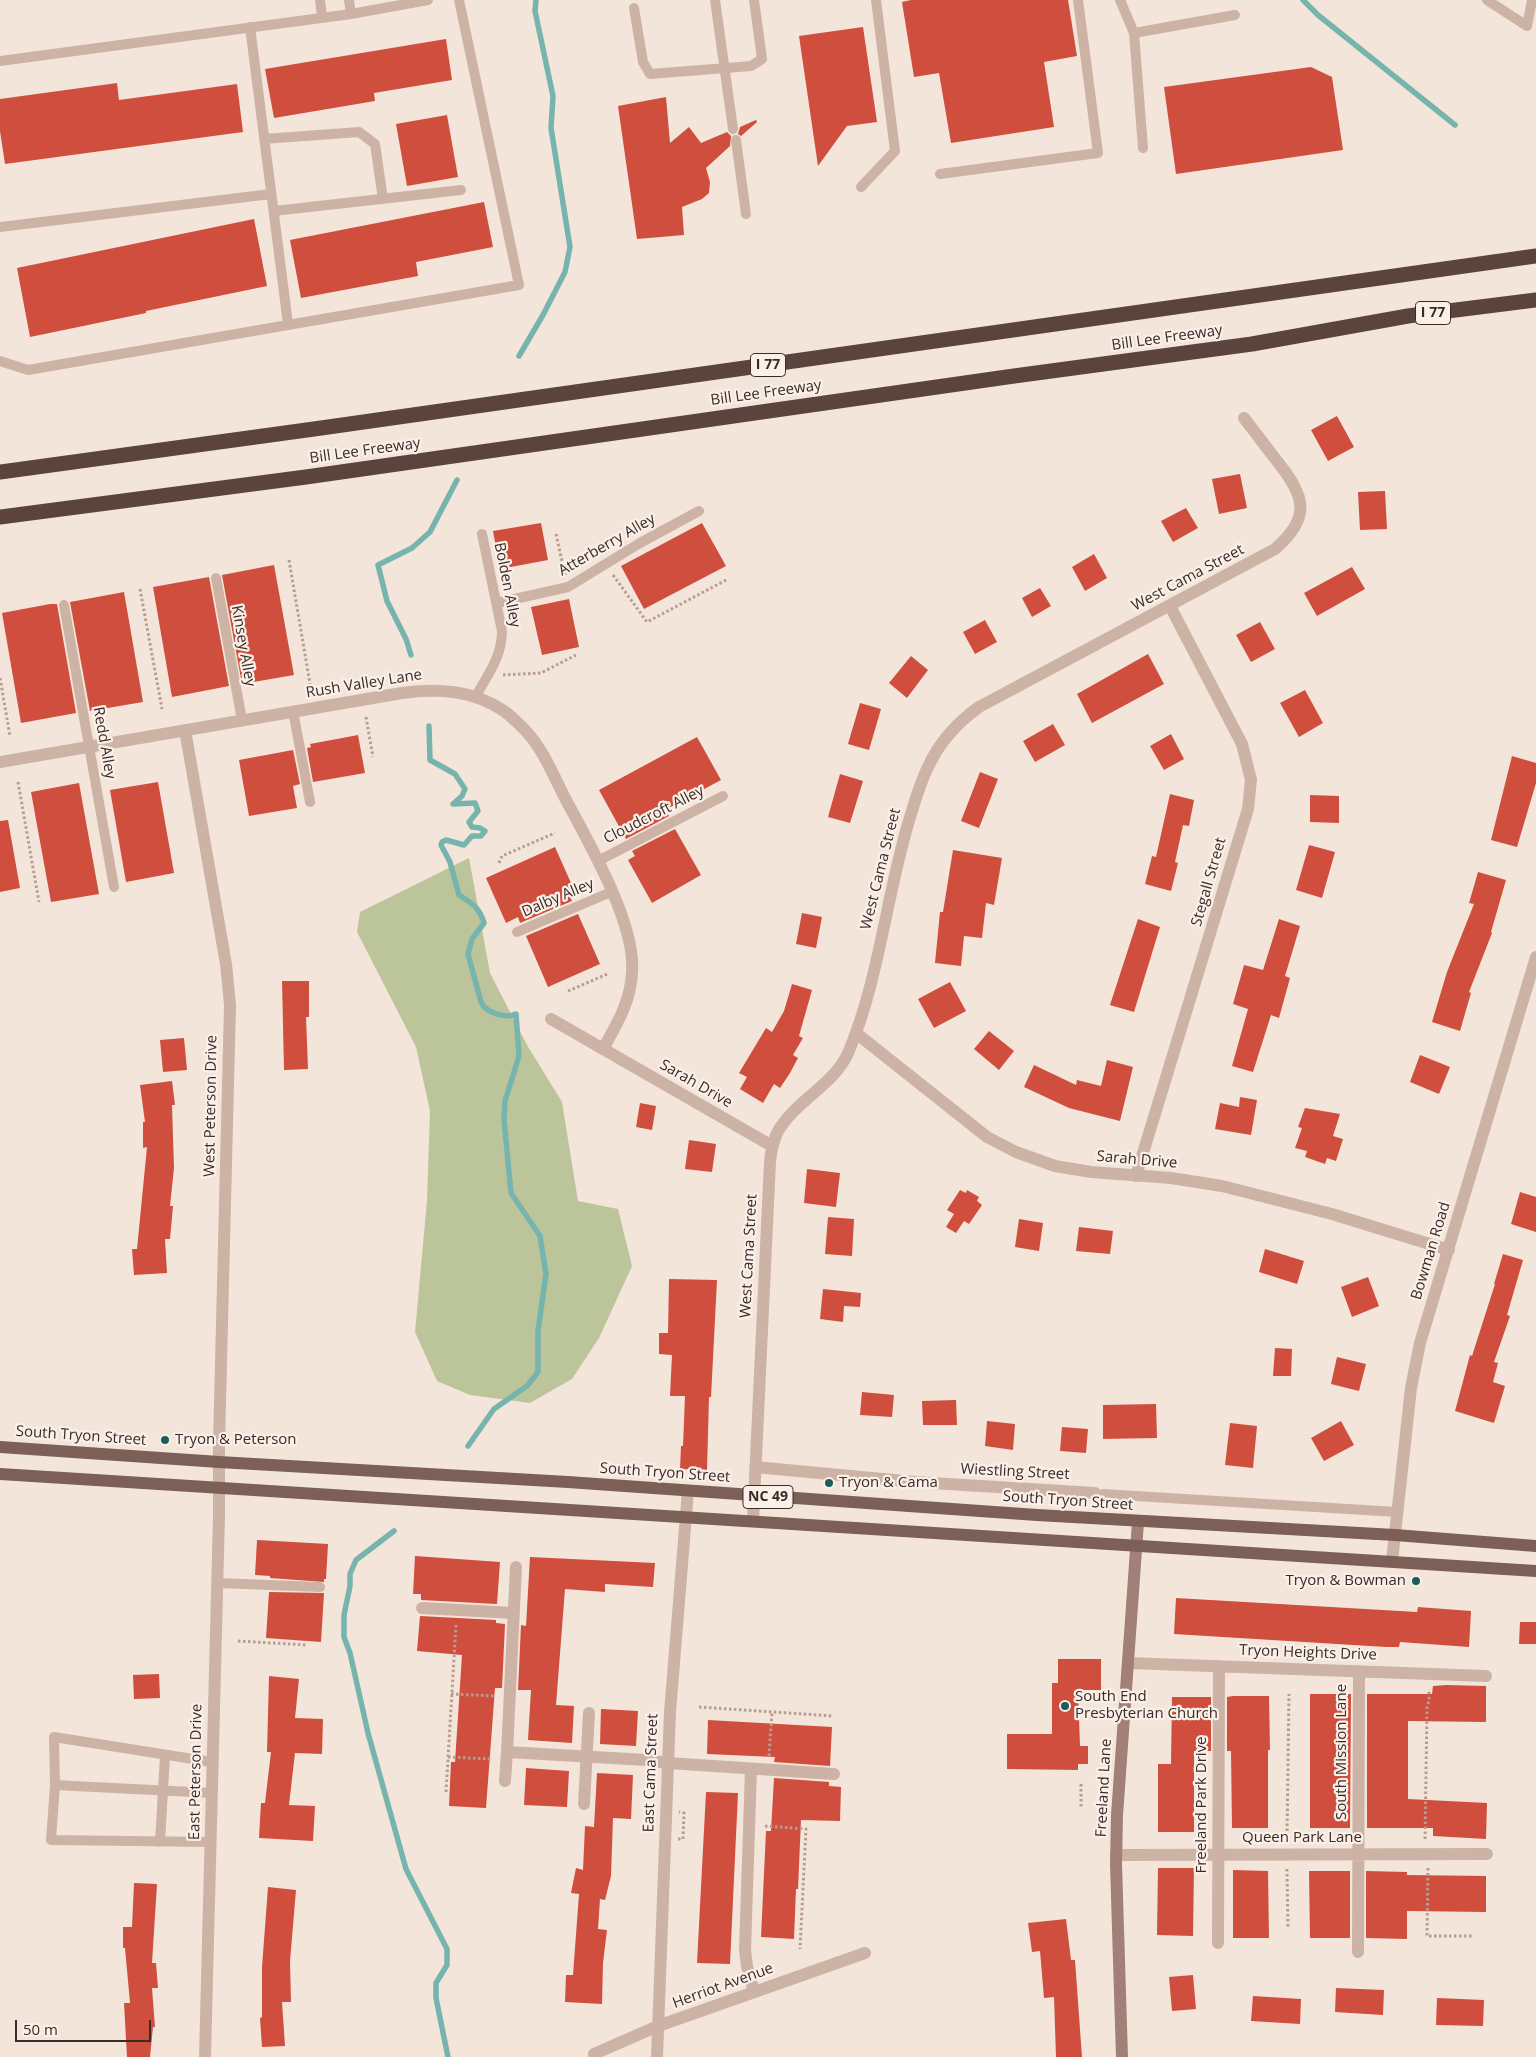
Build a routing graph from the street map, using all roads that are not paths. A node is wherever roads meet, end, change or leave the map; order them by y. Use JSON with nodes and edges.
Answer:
{"nodes":[{"id":1,"x":320,"y":0,"type":"edge"},
{"id":2,"x":349,"y":0,"type":"edge"},
{"id":3,"x":428,"y":0,"type":"edge"},
{"id":4,"x":459,"y":0,"type":"edge"},
{"id":5,"x":715,"y":0,"type":"edge"},
{"id":6,"x":754,"y":0,"type":"edge"},
{"id":7,"x":876,"y":0,"type":"edge"},
{"id":8,"x":1078,"y":0,"type":"edge"},
{"id":9,"x":1120,"y":0,"type":"edge"},
{"id":10,"x":1486,"y":0,"type":"edge"},
{"id":11,"x":1532,"y":0,"type":"edge"},
{"id":12,"x":634,"y":8,"type":"dead end"},
{"id":13,"x":351,"y":14,"type":"junction"},
{"id":14,"x":1235,"y":15,"type":"dead end"},
{"id":15,"x":322,"y":17,"type":"junction"},
{"id":16,"x":250,"y":27,"type":"junction"},
{"id":17,"x":1134,"y":34,"type":"junction"},
{"id":18,"x":0,"y":61,"type":"edge"},
{"id":19,"x":724,"y":69,"type":"junction"},
{"id":20,"x":733,"y":129,"type":"dead end"},
{"id":21,"x":264,"y":139,"type":"junction"},
{"id":22,"x":736,"y":140,"type":"dead end"},
{"id":23,"x":1143,"y":148,"type":"dead end"},
{"id":24,"x":940,"y":174,"type":"dead end"},
{"id":25,"x":861,"y":187,"type":"dead end"},
{"id":26,"x":461,"y":190,"type":"dead end"},
{"id":27,"x":271,"y":194,"type":"junction"},
{"id":28,"x":383,"y":199,"type":"junction"},
{"id":29,"x":274,"y":211,"type":"junction"},
{"id":30,"x":746,"y":214,"type":"dead end"},
{"id":31,"x":0,"y":227,"type":"edge"},
{"id":32,"x":1533,"y":256,"type":"edge"},
{"id":33,"x":1536,"y":300,"type":"edge"},
{"id":34,"x":288,"y":324,"type":"junction"},
{"id":35,"x":0,"y":361,"type":"edge"},
{"id":36,"x":1244,"y":418,"type":"dead end"},
{"id":37,"x":0,"y":472,"type":"edge"},
{"id":38,"x":698,"y":511,"type":"dead end"},
{"id":39,"x":0,"y":517,"type":"edge"},
{"id":40,"x":482,"y":534,"type":"dead end"},
{"id":41,"x":216,"y":578,"type":"dead end"},
{"id":42,"x":497,"y":603,"type":"junction"},
{"id":43,"x":64,"y":605,"type":"dead end"},
{"id":44,"x":1170,"y":606,"type":"junction"},
{"id":45,"x":476,"y":696,"type":"junction"},
{"id":46,"x":293,"y":711,"type":"junction"},
{"id":47,"x":242,"y":720,"type":"junction"},
{"id":48,"x":185,"y":730,"type":"junction"},
{"id":49,"x":89,"y":747,"type":"junction"},
{"id":50,"x":0,"y":762,"type":"edge"},
{"id":51,"x":723,"y":796,"type":"dead end"},
{"id":52,"x":310,"y":802,"type":"dead end"},
{"id":53,"x":598,"y":860,"type":"junction"},
{"id":54,"x":114,"y":886,"type":"dead end"},
{"id":55,"x":611,"y":892,"type":"junction"},
{"id":56,"x":516,"y":932,"type":"dead end"},
{"id":57,"x":1536,"y":957,"type":"edge"},
{"id":58,"x":551,"y":1019,"type":"dead end"},
{"id":59,"x":856,"y":1034,"type":"junction"},
{"id":60,"x":604,"y":1049,"type":"junction"},
{"id":61,"x":772,"y":1146,"type":"junction"},
{"id":62,"x":1136,"y":1176,"type":"junction"},
{"id":63,"x":1449,"y":1250,"type":"junction"},
{"id":64,"x":0,"y":1447,"type":"edge"},
{"id":65,"x":219,"y":1462,"type":"junction"},
{"id":66,"x":754,"y":1467,"type":"junction"},
{"id":67,"x":0,"y":1474,"type":"edge"},
{"id":68,"x":220,"y":1487,"type":"junction"},
{"id":69,"x":688,"y":1491,"type":"junction"},
{"id":70,"x":1099,"y":1493,"type":"joint"},
{"id":71,"x":754,"y":1496,"type":"junction"},
{"id":72,"x":1397,"y":1512,"type":"junction"},
{"id":73,"x":685,"y":1517,"type":"junction"},
{"id":74,"x":753,"y":1521,"type":"junction"},
{"id":75,"x":1138,"y":1522,"type":"junction"},
{"id":76,"x":1395,"y":1535,"type":"junction"},
{"id":77,"x":1136,"y":1546,"type":"junction"},
{"id":78,"x":1536,"y":1546,"type":"edge"},
{"id":79,"x":1392,"y":1561,"type":"junction"},
{"id":80,"x":516,"y":1567,"type":"dead end"},
{"id":81,"x":1536,"y":1571,"type":"edge"},
{"id":82,"x":218,"y":1583,"type":"junction"},
{"id":83,"x":320,"y":1587,"type":"dead end"},
{"id":84,"x":422,"y":1608,"type":"dead end"},
{"id":85,"x":514,"y":1613,"type":"junction"},
{"id":86,"x":1128,"y":1663,"type":"junction"},
{"id":87,"x":1219,"y":1666,"type":"junction"},
{"id":88,"x":1359,"y":1671,"type":"junction"},
{"id":89,"x":1486,"y":1676,"type":"dead end"},
{"id":90,"x":589,"y":1713,"type":"dead end"},
{"id":91,"x":507,"y":1752,"type":"junction"},
{"id":92,"x":165,"y":1756,"type":"junction"},
{"id":93,"x":587,"y":1756,"type":"junction"},
{"id":94,"x":212,"y":1762,"type":"junction"},
{"id":95,"x":668,"y":1763,"type":"junction"},
{"id":96,"x":751,"y":1769,"type":"junction"},
{"id":97,"x":834,"y":1774,"type":"dead end"},
{"id":98,"x":505,"y":1781,"type":"dead end"},
{"id":99,"x":55,"y":1785,"type":"junction"},
{"id":100,"x":162,"y":1790,"type":"junction"},
{"id":101,"x":212,"y":1793,"type":"junction"},
{"id":102,"x":584,"y":1804,"type":"dead end"},
{"id":103,"x":160,"y":1842,"type":"junction"},
{"id":104,"x":211,"y":1842,"type":"junction"},
{"id":105,"x":1218,"y":1854,"type":"junction"},
{"id":106,"x":1358,"y":1854,"type":"junction"},
{"id":107,"x":1487,"y":1854,"type":"dead end"},
{"id":108,"x":1116,"y":1855,"type":"junction"},
{"id":109,"x":1218,"y":1943,"type":"dead end"},
{"id":110,"x":1358,"y":1952,"type":"dead end"},
{"id":111,"x":864,"y":1953,"type":"dead end"},
{"id":112,"x":754,"y":1992,"type":"junction"},
{"id":113,"x":658,"y":2026,"type":"junction"},
{"id":114,"x":594,"y":2054,"type":"dead end"},
{"id":115,"x":205,"y":2057,"type":"edge"},
{"id":116,"x":657,"y":2057,"type":"edge"},
{"id":117,"x":1122,"y":2057,"type":"edge"}],
"edges":[{"from":1,"to":15,"type":"lane"},
{"from":2,"to":13,"type":"lane"},
{"from":3,"to":13,"type":"lane"},
{"from":4,"to":34,"type":"lane"},
{"from":5,"to":19,"type":"lane"},
{"from":6,"to":19,"type":"lane"},
{"from":7,"to":25,"type":"lane"},
{"from":8,"to":24,"type":"lane"},
{"from":9,"to":17,"type":"lane"},
{"from":10,"to":11,"type":"lane"},
{"from":12,"to":19,"type":"lane"},
{"from":13,"to":15,"type":"lane"},
{"from":14,"to":17,"type":"lane"},
{"from":15,"to":16,"type":"lane"},
{"from":16,"to":18,"type":"lane"},
{"from":16,"to":21,"type":"lane"},
{"from":17,"to":23,"type":"lane"},
{"from":19,"to":20,"type":"lane"},
{"from":21,"to":27,"type":"lane"},
{"from":21,"to":28,"type":"lane"},
{"from":22,"to":30,"type":"lane"},
{"from":26,"to":28,"type":"lane"},
{"from":27,"to":29,"type":"lane"},
{"from":27,"to":31,"type":"lane"},
{"from":28,"to":29,"type":"lane"},
{"from":29,"to":34,"type":"lane"},
{"from":32,"to":37,"type":"highway","name":"Bill Lee Freeway","number":"I 77"},
{"from":33,"to":39,"type":"highway","name":"Bill Lee Freeway","number":"I 77"},
{"from":34,"to":35,"type":"lane"},
{"from":36,"to":44,"type":"street","name":"West Cama Street"},
{"from":38,"to":42,"type":"lane","name":"Atterberry Alley"},
{"from":40,"to":42,"type":"lane","name":"Bolden Alley"},
{"from":41,"to":47,"type":"lane","name":"Kinsey Alley"},
{"from":42,"to":45,"type":"lane","name":"Bolden Alley"},
{"from":43,"to":49,"type":"lane","name":"Redd Alley"},
{"from":44,"to":59,"type":"street","name":"West Cama Street"},
{"from":44,"to":62,"type":"street","name":"Stegall Street"},
{"from":45,"to":46,"type":"street","name":"Rush Valley Lane"},
{"from":45,"to":53,"type":"street","name":"Rush Valley Lane"},
{"from":46,"to":47,"type":"street","name":"Rush Valley Lane"},
{"from":46,"to":52,"type":"lane"},
{"from":47,"to":48,"type":"street","name":"Rush Valley Lane"},
{"from":48,"to":49,"type":"street","name":"Rush Valley Lane"},
{"from":48,"to":65,"type":"street","name":"West Peterson Drive"},
{"from":49,"to":50,"type":"street","name":"Rush Valley Lane"},
{"from":49,"to":54,"type":"lane","name":"Redd Alley"},
{"from":51,"to":53,"type":"lane","name":"Cloudcroft Alley"},
{"from":53,"to":55,"type":"street","name":"Rush Valley Lane"},
{"from":55,"to":56,"type":"lane","name":"Dalby Alley"},
{"from":55,"to":60,"type":"street","name":"Rush Valley Lane"},
{"from":57,"to":63,"type":"street","name":"Bowman Road"},
{"from":58,"to":60,"type":"street","name":"Sarah Drive"},
{"from":59,"to":61,"type":"street","name":"West Cama Street"},
{"from":59,"to":62,"type":"street","name":"Sarah Drive"},
{"from":60,"to":61,"type":"street","name":"Sarah Drive"},
{"from":61,"to":66,"type":"street","name":"West Cama Street"},
{"from":62,"to":63,"type":"street","name":"Sarah Drive"},
{"from":63,"to":72,"type":"street","name":"Bowman Road"},
{"from":64,"to":65,"type":"main road","name":"South Tryon Street","number":"NC 49"},
{"from":65,"to":68,"type":"street","name":"West Peterson Drive"},
{"from":65,"to":69,"type":"main road","name":"South Tryon Street","number":"NC 49"},
{"from":66,"to":70,"type":"street","name":"Wiestling Street"},
{"from":66,"to":71,"type":"street","name":"West Cama Street"},
{"from":67,"to":68,"type":"main road","number":"NC 49"},
{"from":68,"to":73,"type":"main road","number":"NC 49"},
{"from":68,"to":82,"type":"street","name":"East Peterson Drive"},
{"from":69,"to":71,"type":"main road","name":"South Tryon Street","number":"NC 49"},
{"from":69,"to":73,"type":"street","name":"East Cama Street"},
{"from":70,"to":72,"type":"lane"},
{"from":71,"to":74,"type":"street","name":"West Cama Street"},
{"from":71,"to":75,"type":"main road","name":"South Tryon Street","number":"NC 49"},
{"from":72,"to":76,"type":"street","name":"Bowman Road"},
{"from":73,"to":74,"type":"main road","number":"NC 49"},
{"from":73,"to":95,"type":"street","name":"East Cama Street"},
{"from":74,"to":77,"type":"main road","number":"NC 49"},
{"from":75,"to":76,"type":"main road","name":"South Tryon Street","number":"NC 49"},
{"from":75,"to":77,"type":"street","name":"Freeland Lane"},
{"from":76,"to":78,"type":"main road","name":"South Tryon Street","number":"NC 49"},
{"from":76,"to":79,"type":"street","name":"Bowman Road"},
{"from":77,"to":79,"type":"main road","number":"NC 49"},
{"from":77,"to":86,"type":"street","name":"Freeland Lane"},
{"from":79,"to":81,"type":"main road","number":"NC 49"},
{"from":80,"to":85,"type":"street"},
{"from":82,"to":83,"type":"lane"},
{"from":82,"to":94,"type":"street","name":"East Peterson Drive"},
{"from":84,"to":85,"type":"street"},
{"from":85,"to":91,"type":"street"},
{"from":86,"to":87,"type":"street","name":"Tryon Heights Drive"},
{"from":86,"to":108,"type":"street","name":"Freeland Lane"},
{"from":87,"to":88,"type":"street","name":"Tryon Heights Drive"},
{"from":87,"to":105,"type":"street","name":"Freeland Park Drive"},
{"from":88,"to":89,"type":"street","name":"Tryon Heights Drive"},
{"from":88,"to":106,"type":"street","name":"South Mission Lane"},
{"from":90,"to":93,"type":"street"},
{"from":91,"to":93,"type":"street"},
{"from":91,"to":98,"type":"street"},
{"from":92,"to":94,"type":"lane"},
{"from":92,"to":99,"type":"lane"},
{"from":92,"to":100,"type":"lane"},
{"from":93,"to":95,"type":"street"},
{"from":93,"to":102,"type":"street"},
{"from":94,"to":101,"type":"street","name":"East Peterson Drive"},
{"from":95,"to":96,"type":"street"},
{"from":95,"to":113,"type":"street","name":"East Cama Street"},
{"from":96,"to":97,"type":"street"},
{"from":96,"to":112,"type":"street"},
{"from":99,"to":100,"type":"lane"},
{"from":99,"to":103,"type":"lane"},
{"from":100,"to":101,"type":"lane"},
{"from":100,"to":103,"type":"lane"},
{"from":101,"to":104,"type":"street","name":"East Peterson Drive"},
{"from":103,"to":104,"type":"lane"},
{"from":104,"to":115,"type":"street","name":"East Peterson Drive"},
{"from":105,"to":106,"type":"street","name":"Queen Park Lane"},
{"from":105,"to":108,"type":"street","name":"Queen Park Lane"},
{"from":105,"to":109,"type":"street","name":"Freeland Park Drive"},
{"from":106,"to":107,"type":"street","name":"Queen Park Lane"},
{"from":106,"to":110,"type":"street","name":"South Mission Lane"},
{"from":108,"to":117,"type":"street","name":"Freeland Lane"},
{"from":111,"to":112,"type":"street","name":"Herriot Avenue"},
{"from":112,"to":113,"type":"street","name":"Herriot Avenue"},
{"from":113,"to":114,"type":"street","name":"Herriot Avenue"},
{"from":113,"to":116,"type":"street","name":"East Cama Street"}]}
